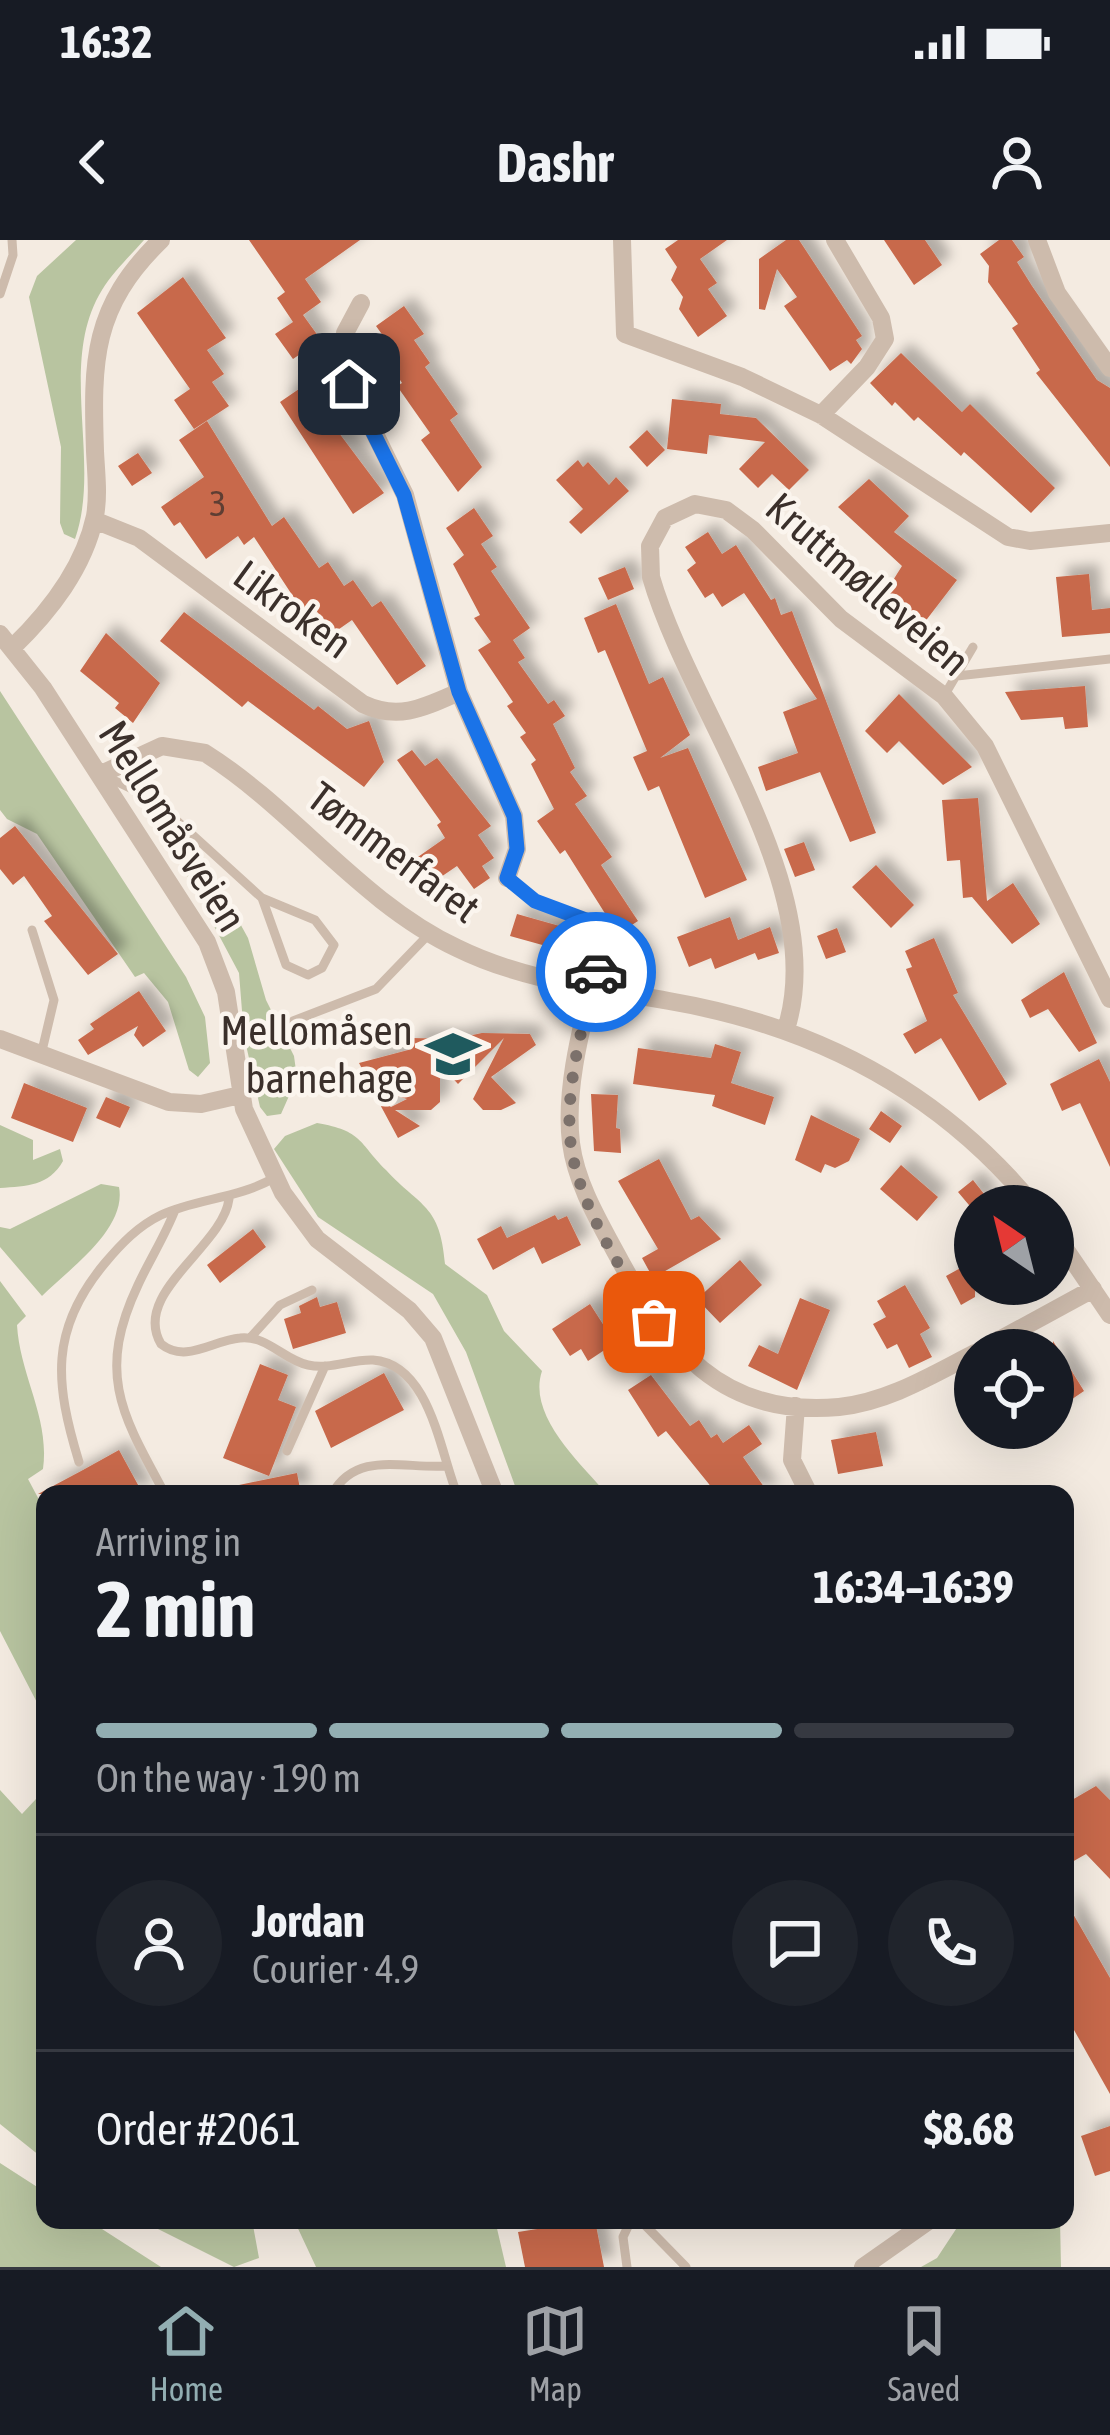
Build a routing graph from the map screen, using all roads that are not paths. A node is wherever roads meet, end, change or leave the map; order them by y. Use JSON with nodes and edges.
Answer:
{"nodes":[{"id":1,"x":12,"y":240,"type":"edge"},
{"id":2,"x":161,"y":240,"type":"edge"},
{"id":3,"x":622,"y":240,"type":"edge"},
{"id":4,"x":835,"y":240,"type":"edge"},
{"id":5,"x":1037,"y":240,"type":"edge"},
{"id":6,"x":0,"y":294,"type":"edge"},
{"id":7,"x":361,"y":303,"type":"dead end"},
{"id":8,"x":1110,"y":368,"type":"edge"},
{"id":9,"x":821,"y":415,"type":"junction"},
{"id":10,"x":94,"y":520,"type":"junction"},
{"id":11,"x":1110,"y":533,"type":"edge"},
{"id":12,"x":6,"y":640,"type":"edge"},
{"id":13,"x":973,"y":647,"type":"dead end"},
{"id":14,"x":1110,"y":659,"type":"edge"},
{"id":15,"x":958,"y":676,"type":"junction"},
{"id":16,"x":459,"y":692,"type":"junction"},
{"id":17,"x":944,"y":696,"type":"junction"},
{"id":18,"x":99,"y":775,"type":"junction"},
{"id":19,"x":507,"y":878,"type":"joint"},
{"id":20,"x":262,"y":898,"type":"junction"},
{"id":21,"x":32,"y":930,"type":"dead end"},
{"id":22,"x":430,"y":933,"type":"junction"},
{"id":23,"x":591,"y":989,"type":"junction"},
{"id":24,"x":1110,"y":999,"type":"edge"},
{"id":25,"x":293,"y":1021,"type":"dead end"},
{"id":26,"x":786,"y":1029,"type":"junction"},
{"id":27,"x":0,"y":1040,"type":"edge"},
{"id":28,"x":40,"y":1055,"type":"junction"},
{"id":29,"x":240,"y":1095,"type":"junction"},
{"id":30,"x":274,"y":1178,"type":"junction"},
{"id":31,"x":1014,"y":1185,"type":"edge"},
{"id":32,"x":229,"y":1198,"type":"junction"},
{"id":33,"x":175,"y":1210,"type":"junction"},
{"id":34,"x":1074,"y":1261,"type":"edge"},
{"id":35,"x":1093,"y":1289,"type":"junction"},
{"id":36,"x":312,"y":1290,"type":"dead end"},
{"id":37,"x":1110,"y":1315,"type":"edge"},
{"id":38,"x":1020,"y":1329,"type":"edge"},
{"id":39,"x":250,"y":1338,"type":"junction"},
{"id":40,"x":954,"y":1363,"type":"edge"},
{"id":41,"x":325,"y":1366,"type":"junction"},
{"id":42,"x":796,"y":1406,"type":"junction"},
{"id":43,"x":287,"y":1451,"type":"dead end"},
{"id":44,"x":79,"y":1462,"type":"dead end"},
{"id":45,"x":446,"y":1466,"type":"junction"},
{"id":46,"x":159,"y":1485,"type":"edge"},
{"id":47,"x":340,"y":1485,"type":"edge"},
{"id":48,"x":453,"y":1485,"type":"edge"},
{"id":49,"x":491,"y":1485,"type":"edge"},
{"id":50,"x":804,"y":1485,"type":"edge"},
{"id":51,"x":627,"y":2229,"type":"edge"},
{"id":52,"x":649,"y":2229,"type":"edge"},
{"id":53,"x":917,"y":2229,"type":"edge"},
{"id":54,"x":627,"y":2267,"type":"edge"},
{"id":55,"x":686,"y":2267,"type":"edge"},
{"id":56,"x":863,"y":2267,"type":"edge"}],
"edges":[{"from":1,"to":6,"type":"lane"},
{"from":2,"to":10,"type":"street"},
{"from":3,"to":9,"type":"street"},
{"from":4,"to":9,"type":"street"},
{"from":5,"to":8,"type":"street"},
{"from":7,"to":16,"type":"street"},
{"from":9,"to":11,"type":"street"},
{"from":10,"to":12,"type":"street"},
{"from":10,"to":16,"type":"street","name":"Likroken"},
{"from":12,"to":18,"type":"street","name":"Mellomåsveien"},
{"from":13,"to":15,"type":"lane"},
{"from":14,"to":15,"type":"lane"},
{"from":15,"to":17,"type":"lane"},
{"from":16,"to":19,"type":"street"},
{"from":17,"to":24,"type":"street","name":"Kruttmølleveien"},
{"from":17,"to":26,"type":"street","name":"Kruttmølleveien"},
{"from":18,"to":20,"type":"lane"},
{"from":18,"to":22,"type":"street","name":"Tømmerfaret"},
{"from":18,"to":29,"type":"street","name":"Mellomåsveien"},
{"from":19,"to":23,"type":"lane"},
{"from":20,"to":20,"type":"lane"},
{"from":21,"to":28,"type":"lane"},
{"from":22,"to":23,"type":"street","name":"Tømmerfaret"},
{"from":22,"to":25,"type":"lane"},
{"from":23,"to":26,"type":"street","name":"Tømmerfaret"},
{"from":23,"to":42,"type":"street"},
{"from":26,"to":31,"type":"street","name":"Tømmerfaret"},
{"from":27,"to":28,"type":"street"},
{"from":28,"to":29,"type":"street"},
{"from":29,"to":30,"type":"street","name":"Mellomåsveien"},
{"from":30,"to":32,"type":"lane"},
{"from":30,"to":49,"type":"street","name":"Mellomåsveien"},
{"from":32,"to":33,"type":"lane"},
{"from":32,"to":39,"type":"lane"},
{"from":33,"to":44,"type":"lane"},
{"from":33,"to":46,"type":"lane"},
{"from":34,"to":35,"type":"street"},
{"from":35,"to":37,"type":"street"},
{"from":35,"to":38,"type":"street"},
{"from":36,"to":39,"type":"lane"},
{"from":39,"to":41,"type":"lane"},
{"from":40,"to":42,"type":"street"},
{"from":41,"to":43,"type":"lane"},
{"from":41,"to":45,"type":"lane"},
{"from":42,"to":50,"type":"street"},
{"from":45,"to":47,"type":"lane"},
{"from":45,"to":48,"type":"lane"},
{"from":51,"to":54,"type":"lane"},
{"from":52,"to":55,"type":"lane"},
{"from":53,"to":56,"type":"street"}]}
